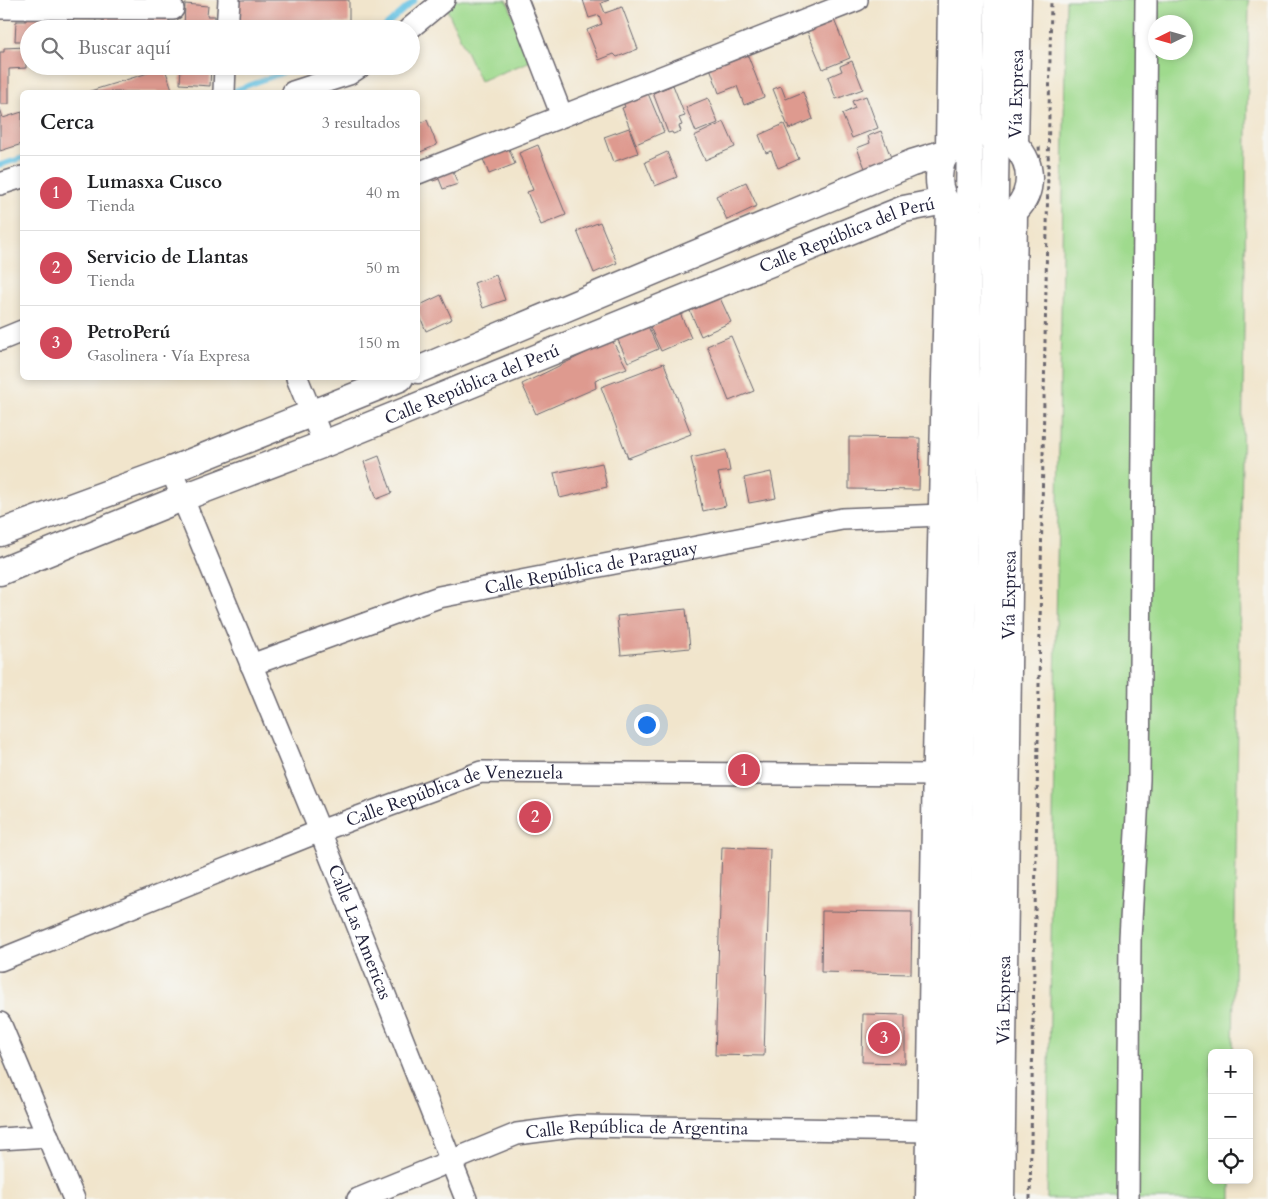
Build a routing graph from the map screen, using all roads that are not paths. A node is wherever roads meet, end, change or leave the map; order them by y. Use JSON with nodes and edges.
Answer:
{"nodes":[{"id":1,"x":229,"y":0,"type":"edge"},
{"id":2,"x":444,"y":0,"type":"edge"},
{"id":3,"x":516,"y":0,"type":"edge"},
{"id":4,"x":857,"y":0,"type":"edge"},
{"id":5,"x":951,"y":0,"type":"edge"},
{"id":6,"x":972,"y":0,"type":"edge"},
{"id":7,"x":998,"y":0,"type":"edge"},
{"id":8,"x":1018,"y":0,"type":"edge"},
{"id":9,"x":1146,"y":0,"type":"edge"},
{"id":10,"x":0,"y":8,"type":"edge"},
{"id":11,"x":172,"y":9,"type":"dead end"},
{"id":12,"x":228,"y":20,"type":"edge"},
{"id":13,"x":420,"y":20,"type":"edge"},
{"id":14,"x":346,"y":75,"type":"edge"},
{"id":15,"x":299,"y":90,"type":"edge"},
{"id":16,"x":562,"y":116,"type":"junction"},
{"id":17,"x":1006,"y":139,"type":"junction"},
{"id":18,"x":954,"y":145,"type":"junction"},
{"id":19,"x":420,"y":172,"type":"edge"},
{"id":20,"x":20,"y":178,"type":"edge"},
{"id":21,"x":0,"y":184,"type":"edge"},
{"id":22,"x":954,"y":210,"type":"junction"},
{"id":23,"x":1004,"y":217,"type":"junction"},
{"id":24,"x":20,"y":332,"type":"edge"},
{"id":25,"x":0,"y":340,"type":"edge"},
{"id":26,"x":420,"y":369,"type":"edge"},
{"id":27,"x":299,"y":380,"type":"edge"},
{"id":28,"x":395,"y":380,"type":"edge"},
{"id":29,"x":312,"y":414,"type":"junction"},
{"id":30,"x":324,"y":444,"type":"junction"},
{"id":31,"x":171,"y":470,"type":"junction"},
{"id":32,"x":182,"y":498,"type":"junction"},
{"id":33,"x":942,"y":515,"type":"junction"},
{"id":34,"x":0,"y":533,"type":"edge"},
{"id":35,"x":989,"y":536,"type":"junction"},
{"id":36,"x":964,"y":538,"type":"junction"},
{"id":37,"x":0,"y":572,"type":"edge"},
{"id":38,"x":941,"y":597,"type":"junction"},
{"id":39,"x":1009,"y":600,"type":"junction"},
{"id":40,"x":251,"y":665,"type":"junction"},
{"id":41,"x":1007,"y":758,"type":"junction"},
{"id":42,"x":936,"y":767,"type":"junction"},
{"id":43,"x":972,"y":827,"type":"junction"},
{"id":44,"x":320,"y":831,"type":"junction"},
{"id":45,"x":0,"y":960,"type":"edge"},
{"id":46,"x":0,"y":1023,"type":"edge"},
{"id":47,"x":930,"y":1131,"type":"junction"},
{"id":48,"x":48,"y":1136,"type":"junction"},
{"id":49,"x":0,"y":1139,"type":"edge"},
{"id":50,"x":451,"y":1162,"type":"junction"},
{"id":51,"x":74,"y":1199,"type":"edge"},
{"id":52,"x":358,"y":1199,"type":"edge"},
{"id":53,"x":466,"y":1199,"type":"edge"},
{"id":54,"x":929,"y":1199,"type":"edge"},
{"id":55,"x":954,"y":1199,"type":"edge"},
{"id":56,"x":979,"y":1199,"type":"edge"},
{"id":57,"x":1001,"y":1199,"type":"edge"},
{"id":58,"x":1128,"y":1199,"type":"edge"}],
"edges":[{"from":1,"to":12,"type":"street"},
{"from":2,"to":13,"type":"street"},
{"from":3,"to":16,"type":"street"},
{"from":4,"to":16,"type":"street"},
{"from":5,"to":18,"type":"main road","name":"Vía Expresa"},
{"from":6,"to":18,"type":"main road","name":"Vía Expresa"},
{"from":7,"to":17,"type":"main road","name":"Vía Expresa"},
{"from":8,"to":17,"type":"main road","name":"Vía Expresa"},
{"from":9,"to":58,"type":"street"},
{"from":10,"to":11,"type":"street"},
{"from":14,"to":15,"type":"street"},
{"from":16,"to":19,"type":"street"},
{"from":17,"to":18,"type":"main road"},
{"from":17,"to":23,"type":"main road","name":"Vía Expresa"},
{"from":18,"to":22,"type":"main road","name":"Vía Expresa"},
{"from":18,"to":26,"type":"main road","name":"Calle República del Perú"},
{"from":20,"to":21,"type":"street"},
{"from":22,"to":23,"type":"main road"},
{"from":22,"to":30,"type":"main road","name":"Calle República del Perú"},
{"from":22,"to":33,"type":"main road","name":"Vía Expresa"},
{"from":22,"to":36,"type":"main road","name":"Vía Expresa"},
{"from":23,"to":35,"type":"main road","name":"Vía Expresa"},
{"from":23,"to":39,"type":"main road","name":"Vía Expresa"},
{"from":24,"to":25,"type":"street"},
{"from":27,"to":29,"type":"street"},
{"from":28,"to":29,"type":"main road","name":"Calle República del Perú"},
{"from":29,"to":30,"type":"street"},
{"from":29,"to":31,"type":"main road","name":"Calle República del Perú"},
{"from":30,"to":32,"type":"main road","name":"Calle República del Perú"},
{"from":31,"to":32,"type":"street","name":"Calle Las Americas"},
{"from":31,"to":34,"type":"main road","name":"Calle República del Perú"},
{"from":32,"to":37,"type":"main road","name":"Calle República del Perú"},
{"from":32,"to":40,"type":"street","name":"Calle Las Americas"},
{"from":33,"to":38,"type":"main road","name":"Vía Expresa"},
{"from":33,"to":40,"type":"street","name":"Calle República de Paraguay"},
{"from":35,"to":39,"type":"main road"},
{"from":35,"to":43,"type":"main road","name":"Vía Expresa"},
{"from":36,"to":38,"type":"main road"},
{"from":36,"to":43,"type":"main road","name":"Vía Expresa"},
{"from":38,"to":42,"type":"main road","name":"Vía Expresa"},
{"from":39,"to":41,"type":"main road","name":"Vía Expresa"},
{"from":40,"to":44,"type":"street","name":"Calle Las Americas"},
{"from":41,"to":43,"type":"main road"},
{"from":41,"to":57,"type":"main road","name":"Vía Expresa"},
{"from":42,"to":43,"type":"main road"},
{"from":42,"to":44,"type":"street","name":"Calle República de Venezuela"},
{"from":42,"to":47,"type":"main road","name":"Vía Expresa"},
{"from":43,"to":55,"type":"main road","name":"Vía Expresa"},
{"from":43,"to":56,"type":"main road","name":"Vía Expresa"},
{"from":44,"to":45,"type":"street","name":"Calle República de Venezuela"},
{"from":44,"to":50,"type":"street","name":"Calle Las Americas"},
{"from":46,"to":48,"type":"street"},
{"from":47,"to":50,"type":"street","name":"Calle República de Argentina"},
{"from":47,"to":54,"type":"main road","name":"Vía Expresa"},
{"from":48,"to":49,"type":"street"},
{"from":48,"to":51,"type":"street"},
{"from":50,"to":52,"type":"street","name":"Calle República de Argentina"},
{"from":50,"to":53,"type":"street","name":"Calle Las Americas"}]}
